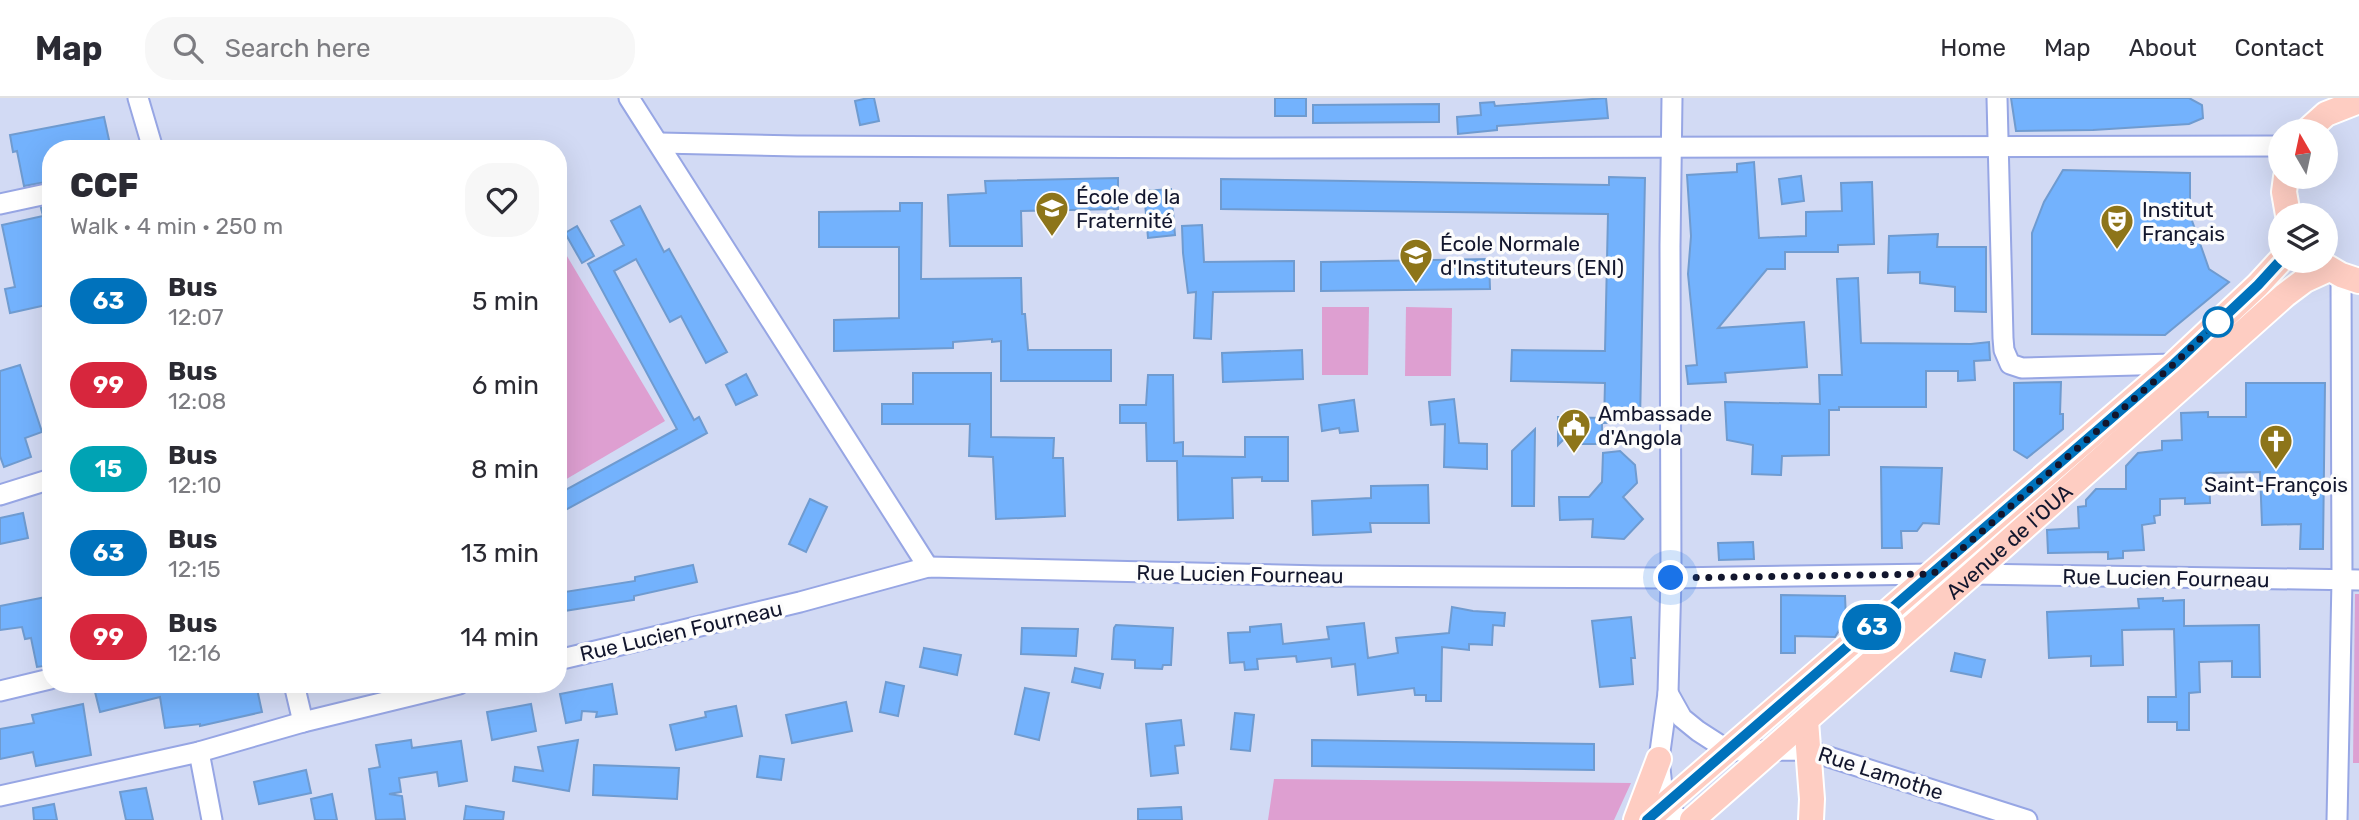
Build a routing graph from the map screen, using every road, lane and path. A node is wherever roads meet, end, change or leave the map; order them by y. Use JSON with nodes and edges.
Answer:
{"nodes":[{"id":1,"x":138,"y":98,"type":"edge"},
{"id":2,"x":629,"y":98,"type":"edge"},
{"id":3,"x":1672,"y":98,"type":"edge"},
{"id":4,"x":1997,"y":98,"type":"edge"},
{"id":5,"x":2318,"y":98,"type":"edge"},
{"id":6,"x":2359,"y":101,"type":"edge"},
{"id":7,"x":2313,"y":119,"type":"edge"},
{"id":8,"x":2321,"y":119,"type":"edge"},
{"id":9,"x":150,"y":140,"type":"edge"},
{"id":10,"x":660,"y":143,"type":"junction"},
{"id":11,"x":1998,"y":146,"type":"junction"},
{"id":12,"x":2268,"y":146,"type":"edge"},
{"id":13,"x":1671,"y":148,"type":"junction"},
{"id":14,"x":42,"y":194,"type":"edge"},
{"id":15,"x":0,"y":204,"type":"edge"},
{"id":16,"x":2269,"y":273,"type":"edge"},
{"id":17,"x":2332,"y":273,"type":"edge"},
{"id":18,"x":2336,"y":273,"type":"edge"},
{"id":19,"x":2174,"y":364,"type":"junction"},
{"id":20,"x":42,"y":482,"type":"edge"},
{"id":21,"x":0,"y":495,"type":"edge"},
{"id":22,"x":929,"y":567,"type":"junction"},
{"id":23,"x":1933,"y":574,"type":"junction"},
{"id":24,"x":1972,"y":574,"type":"junction"},
{"id":25,"x":1671,"y":578,"type":"junction"},
{"id":26,"x":2350,"y":580,"type":"edge"},
{"id":27,"x":567,"y":658,"type":"edge"},
{"id":28,"x":42,"y":682,"type":"edge"},
{"id":29,"x":0,"y":691,"type":"edge"},
{"id":30,"x":296,"y":693,"type":"edge"},
{"id":31,"x":422,"y":693,"type":"edge"},
{"id":32,"x":1668,"y":693,"type":"junction"},
{"id":33,"x":1806,"y":721,"type":"junction"},
{"id":34,"x":303,"y":722,"type":"junction"},
{"id":35,"x":1772,"y":750,"type":"junction"},
{"id":36,"x":1807,"y":750,"type":"junction"},
{"id":37,"x":1729,"y":751,"type":"junction"},
{"id":38,"x":199,"y":752,"type":"junction"},
{"id":39,"x":1659,"y":760,"type":"junction"},
{"id":40,"x":0,"y":796,"type":"edge"},
{"id":41,"x":1664,"y":815,"type":"edge"},
{"id":42,"x":212,"y":820,"type":"edge"},
{"id":43,"x":1636,"y":820,"type":"edge"},
{"id":44,"x":1692,"y":820,"type":"edge"},
{"id":45,"x":1811,"y":820,"type":"edge"},
{"id":46,"x":2027,"y":820,"type":"edge"},
{"id":47,"x":2337,"y":820,"type":"edge"}],
"edges":[{"from":1,"to":9,"type":"street"},
{"from":2,"to":10,"type":"street"},
{"from":3,"to":13,"type":"street"},
{"from":4,"to":11,"type":"street"},
{"from":5,"to":7,"type":"main road"},
{"from":6,"to":8,"type":"main road"},
{"from":10,"to":13,"type":"street"},
{"from":10,"to":22,"type":"street"},
{"from":11,"to":12,"type":"street"},
{"from":11,"to":13,"type":"street"},
{"from":11,"to":19,"type":"street"},
{"from":13,"to":25,"type":"street"},
{"from":14,"to":15,"type":"street"},
{"from":16,"to":19,"type":"main road","name":"Avenue de l'OUA"},
{"from":17,"to":24,"type":"main road","name":"Avenue de l'OUA"},
{"from":18,"to":26,"type":"street"},
{"from":19,"to":23,"type":"main road","name":"Avenue de l'OUA"},
{"from":20,"to":21,"type":"street"},
{"from":22,"to":25,"type":"street","name":"Rue Lucien Fourneau"},
{"from":22,"to":27,"type":"street","name":"Rue Lucien Fourneau"},
{"from":23,"to":25,"type":"street","name":"Rue Lucien Fourneau"},
{"from":23,"to":37,"type":"main road","name":"Avenue de l'OUA"},
{"from":24,"to":26,"type":"street","name":"Rue Lucien Fourneau"},
{"from":24,"to":33,"type":"main road","name":"Avenue de l'OUA"},
{"from":25,"to":32,"type":"street"},
{"from":26,"to":47,"type":"street"},
{"from":28,"to":29,"type":"street"},
{"from":30,"to":34,"type":"street"},
{"from":31,"to":34,"type":"street"},
{"from":32,"to":37,"type":"street"},
{"from":32,"to":39,"type":"street"},
{"from":33,"to":35,"type":"main road","name":"Avenue de l'OUA"},
{"from":33,"to":36,"type":"main road"},
{"from":34,"to":38,"type":"street"},
{"from":35,"to":36,"type":"street","name":"Rue Lamothe"},
{"from":35,"to":37,"type":"street","name":"Rue Lamothe"},
{"from":35,"to":44,"type":"main road","name":"Avenue de l'OUA"},
{"from":36,"to":45,"type":"main road"},
{"from":36,"to":46,"type":"street","name":"Rue Lamothe"},
{"from":37,"to":41,"type":"main road","name":"Avenue de l'OUA"},
{"from":38,"to":40,"type":"street"},
{"from":38,"to":42,"type":"street"},
{"from":39,"to":41,"type":"street"},
{"from":39,"to":43,"type":"main road"}]}
